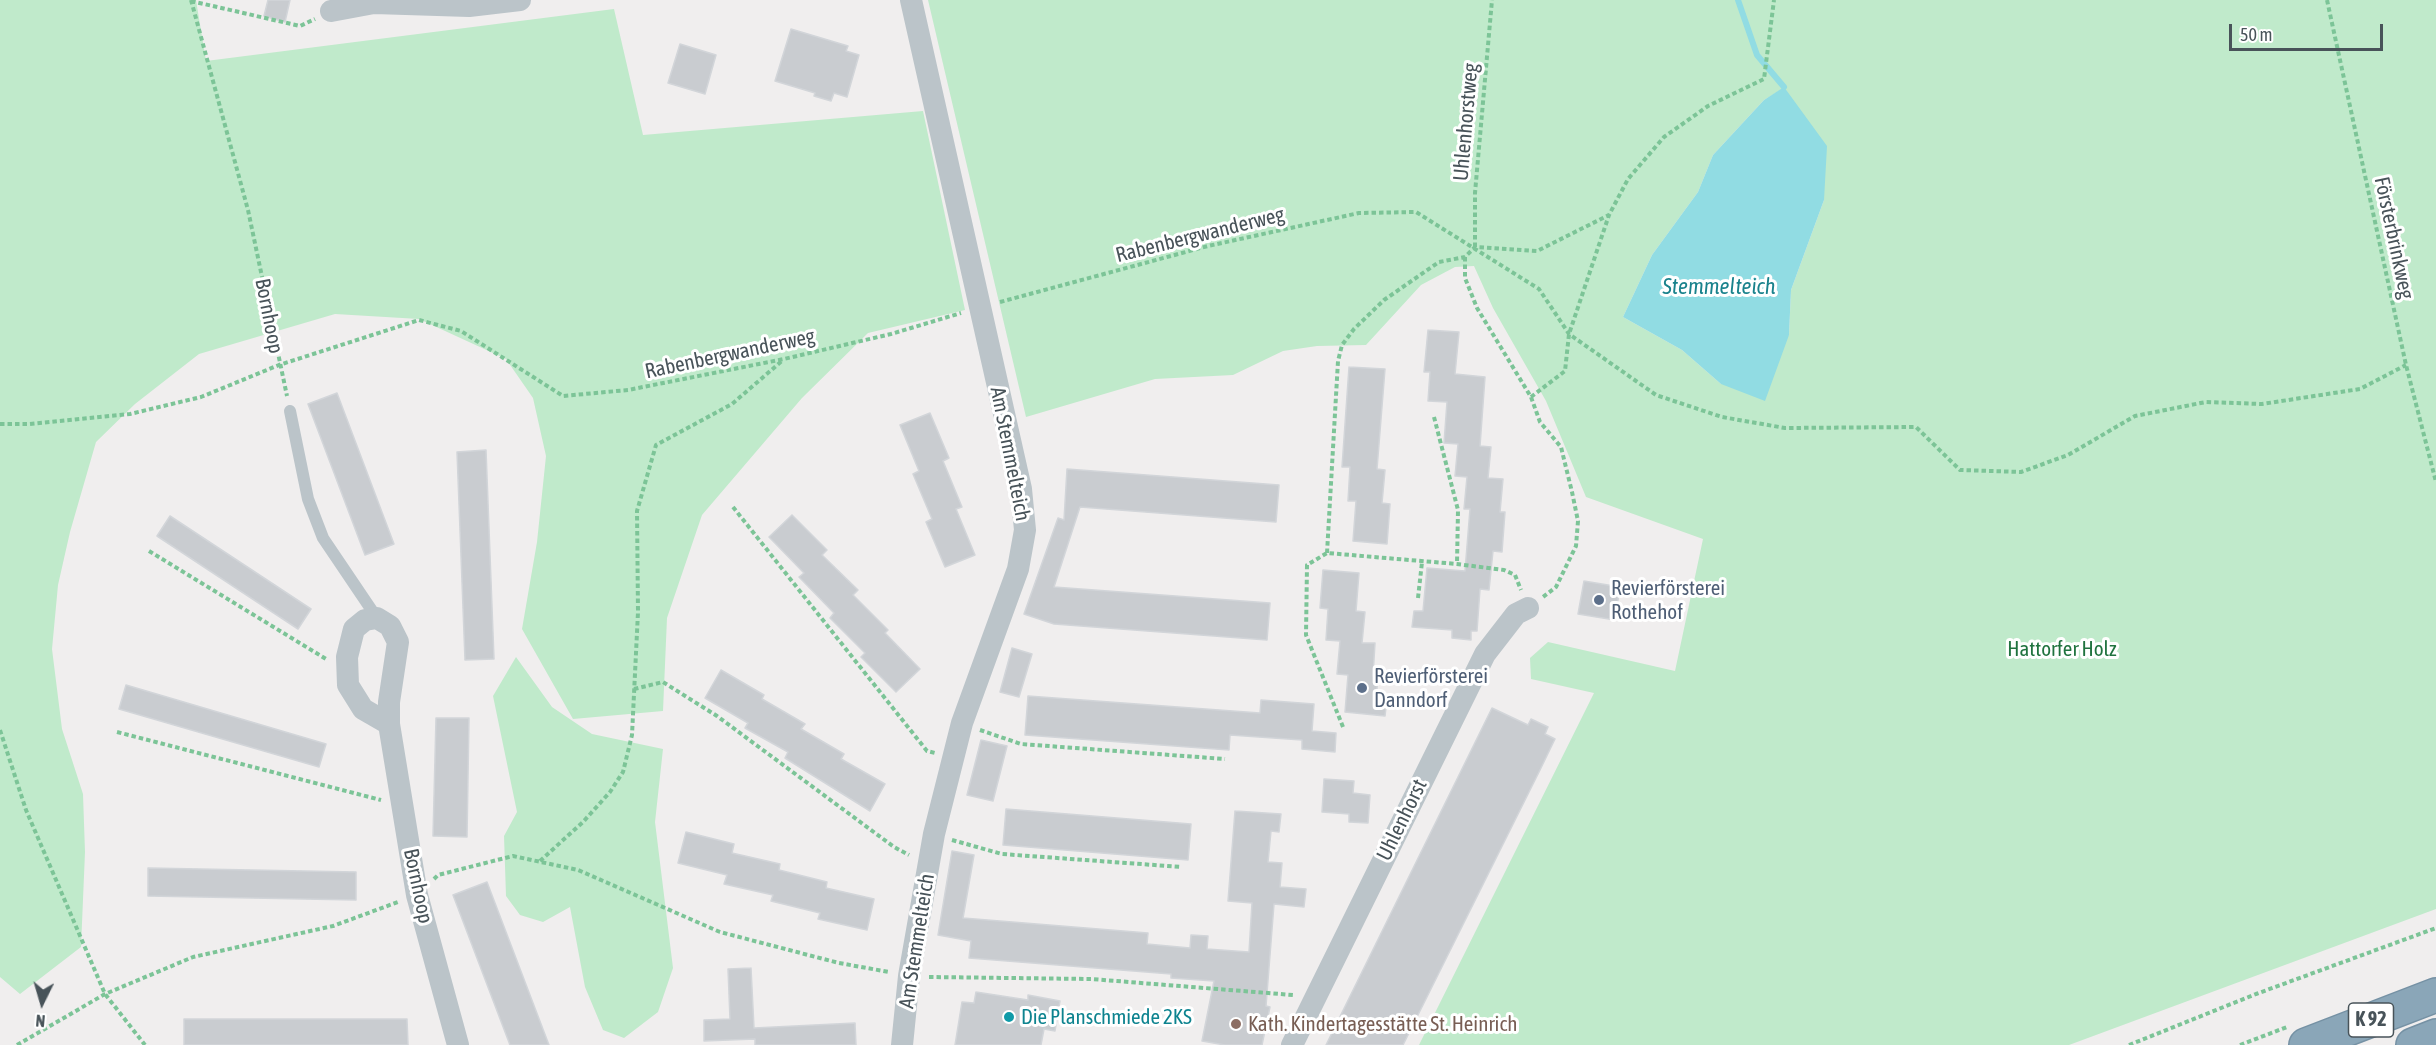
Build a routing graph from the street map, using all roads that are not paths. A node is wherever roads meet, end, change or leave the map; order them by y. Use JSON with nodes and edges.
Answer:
{"nodes":[{"id":1,"x":520,"y":0,"type":"edge"},
{"id":2,"x":911,"y":0,"type":"edge"},
{"id":3,"x":331,"y":10,"type":"road end"},
{"id":4,"x":290,"y":411,"type":"road end"},
{"id":5,"x":1528,"y":608,"type":"road end"},
{"id":6,"x":377,"y":618,"type":"junction"},
{"id":7,"x":389,"y":724,"type":"junction"},
{"id":8,"x":2436,"y":995,"type":"edge"},
{"id":9,"x":2436,"y":1036,"type":"edge"},
{"id":10,"x":458,"y":1045,"type":"edge"},
{"id":11,"x":902,"y":1045,"type":"edge"},
{"id":12,"x":1292,"y":1045,"type":"edge"},
{"id":13,"x":2306,"y":1045,"type":"edge"},
{"id":14,"x":2413,"y":1045,"type":"edge"}],
"edges":[{"from":1,"to":3,"type":"street"},
{"from":2,"to":11,"type":"street","name":"Am Stemmelteich"},
{"from":4,"to":6,"type":"lane","name":"Bornhoop"},
{"from":5,"to":12,"type":"street","name":"Uhlenhorst"},
{"from":6,"to":7,"type":"street","name":"Bornhoop"},
{"from":6,"to":7,"type":"street"},
{"from":7,"to":10,"type":"street","name":"Bornhoop"},
{"from":8,"to":13,"type":"highway","number":"K 92"},
{"from":9,"to":14,"type":"highway","number":"K 92"}]}
